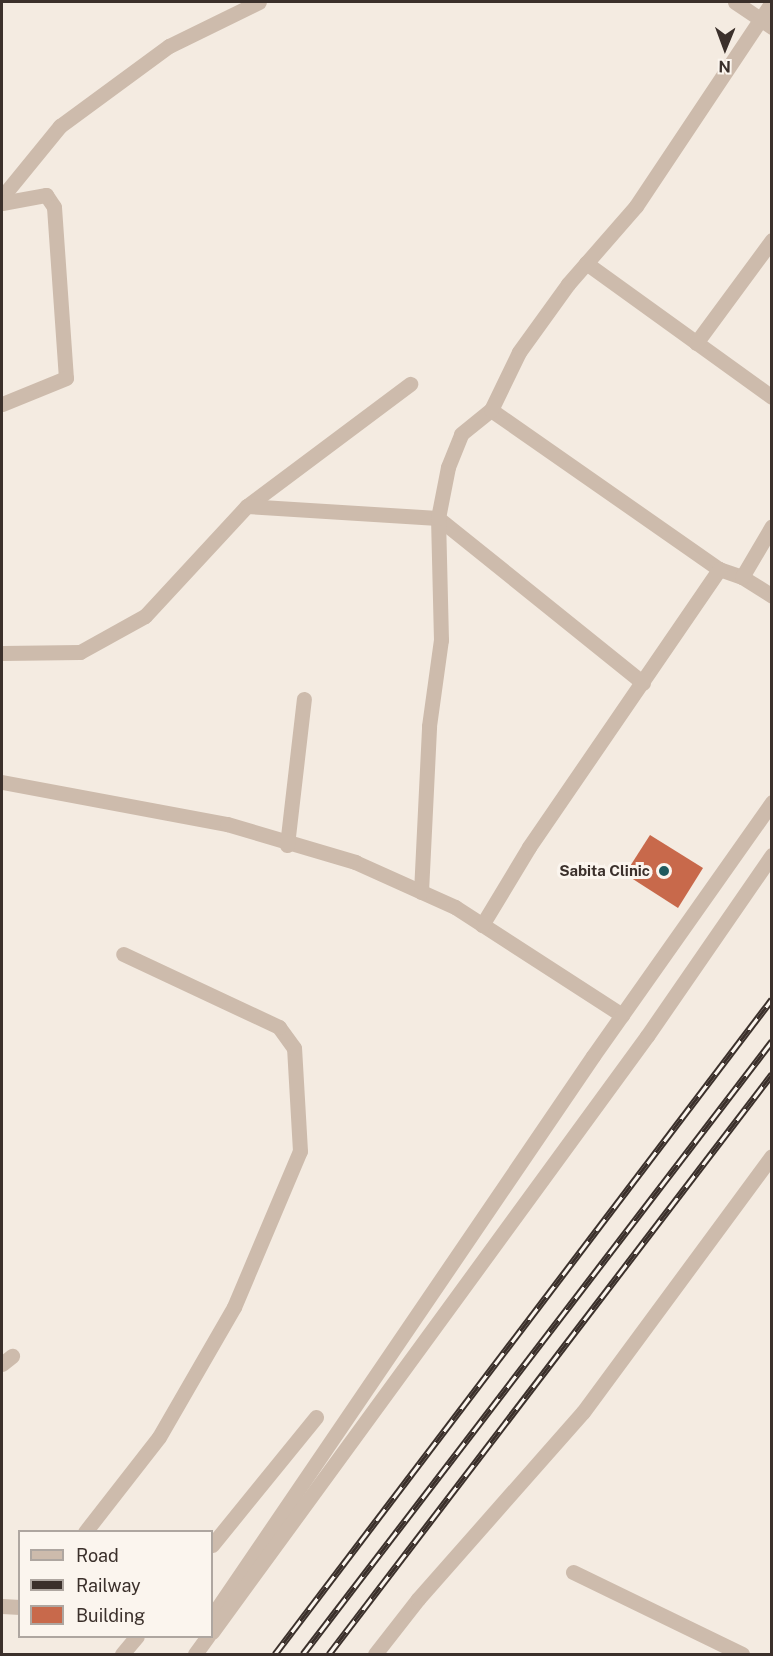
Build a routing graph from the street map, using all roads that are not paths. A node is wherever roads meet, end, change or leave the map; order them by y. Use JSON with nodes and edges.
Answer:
{"nodes":[{"id":1,"x":259,"y":2,"type":"edge"},
{"id":2,"x":735,"y":2,"type":"edge"},
{"id":3,"x":771,"y":2,"type":"edge"},
{"id":4,"x":766,"y":23,"type":"edge"},
{"id":5,"x":2,"y":197,"type":"edge"},
{"id":6,"x":2,"y":203,"type":"edge"},
{"id":7,"x":771,"y":240,"type":"edge"},
{"id":8,"x":586,"y":263,"type":"junction"},
{"id":9,"x":696,"y":343,"type":"junction"},
{"id":10,"x":410,"y":384,"type":"dead end"},
{"id":11,"x":771,"y":397,"type":"edge"},
{"id":12,"x":2,"y":404,"type":"edge"},
{"id":13,"x":491,"y":410,"type":"junction"},
{"id":14,"x":247,"y":506,"type":"junction"},
{"id":15,"x":438,"y":518,"type":"junction"},
{"id":16,"x":771,"y":525,"type":"edge"},
{"id":17,"x":719,"y":569,"type":"junction"},
{"id":18,"x":742,"y":577,"type":"junction"},
{"id":19,"x":771,"y":596,"type":"edge"},
{"id":20,"x":2,"y":651,"type":"edge"},
{"id":21,"x":643,"y":683,"type":"junction"},
{"id":22,"x":304,"y":699,"type":"dead end"},
{"id":23,"x":2,"y":782,"type":"edge"},
{"id":24,"x":771,"y":802,"type":"edge"},
{"id":25,"x":287,"y":845,"type":"junction"},
{"id":26,"x":771,"y":855,"type":"edge"},
{"id":27,"x":421,"y":892,"type":"junction"},
{"id":28,"x":482,"y":925,"type":"junction"},
{"id":29,"x":123,"y":954,"type":"dead end"},
{"id":30,"x":622,"y":1015,"type":"junction"},
{"id":31,"x":771,"y":1156,"type":"edge"},
{"id":32,"x":316,"y":1417,"type":"dead end"},
{"id":33,"x":87,"y":1530,"type":"edge"},
{"id":34,"x":213,"y":1544,"type":"edge"},
{"id":35,"x":573,"y":1572,"type":"dead end"},
{"id":36,"x":2,"y":1606,"type":"edge"},
{"id":37,"x":18,"y":1607,"type":"edge"},
{"id":38,"x":213,"y":1615,"type":"edge"},
{"id":39,"x":213,"y":1631,"type":"edge"},
{"id":40,"x":135,"y":1638,"type":"edge"},
{"id":41,"x":197,"y":1638,"type":"edge"},
{"id":42,"x":207,"y":1638,"type":"edge"},
{"id":43,"x":122,"y":1654,"type":"edge"},
{"id":44,"x":186,"y":1654,"type":"edge"},
{"id":45,"x":195,"y":1654,"type":"edge"},
{"id":46,"x":375,"y":1654,"type":"edge"},
{"id":47,"x":742,"y":1654,"type":"edge"}],
"edges":[{"from":1,"to":5,"type":"street"},
{"from":2,"to":4,"type":"street"},
{"from":3,"to":4,"type":"street"},
{"from":4,"to":8,"type":"street"},
{"from":6,"to":12,"type":"street"},
{"from":7,"to":9,"type":"street"},
{"from":8,"to":9,"type":"street"},
{"from":8,"to":13,"type":"street"},
{"from":9,"to":11,"type":"street"},
{"from":10,"to":14,"type":"street"},
{"from":13,"to":15,"type":"street"},
{"from":13,"to":17,"type":"street"},
{"from":14,"to":15,"type":"street"},
{"from":14,"to":20,"type":"street"},
{"from":15,"to":21,"type":"street"},
{"from":15,"to":27,"type":"street"},
{"from":16,"to":18,"type":"street"},
{"from":17,"to":18,"type":"street"},
{"from":17,"to":21,"type":"street"},
{"from":18,"to":19,"type":"street"},
{"from":21,"to":28,"type":"street"},
{"from":22,"to":25,"type":"street"},
{"from":23,"to":25,"type":"street"},
{"from":24,"to":30,"type":"street"},
{"from":25,"to":27,"type":"street"},
{"from":26,"to":39,"type":"street"},
{"from":27,"to":28,"type":"street"},
{"from":28,"to":30,"type":"street"},
{"from":29,"to":33,"type":"street"},
{"from":30,"to":38,"type":"street"},
{"from":31,"to":46,"type":"street"},
{"from":32,"to":34,"type":"street"},
{"from":35,"to":47,"type":"street"},
{"from":36,"to":37,"type":"street"},
{"from":40,"to":43,"type":"street"},
{"from":41,"to":44,"type":"street"},
{"from":42,"to":45,"type":"street"}]}
